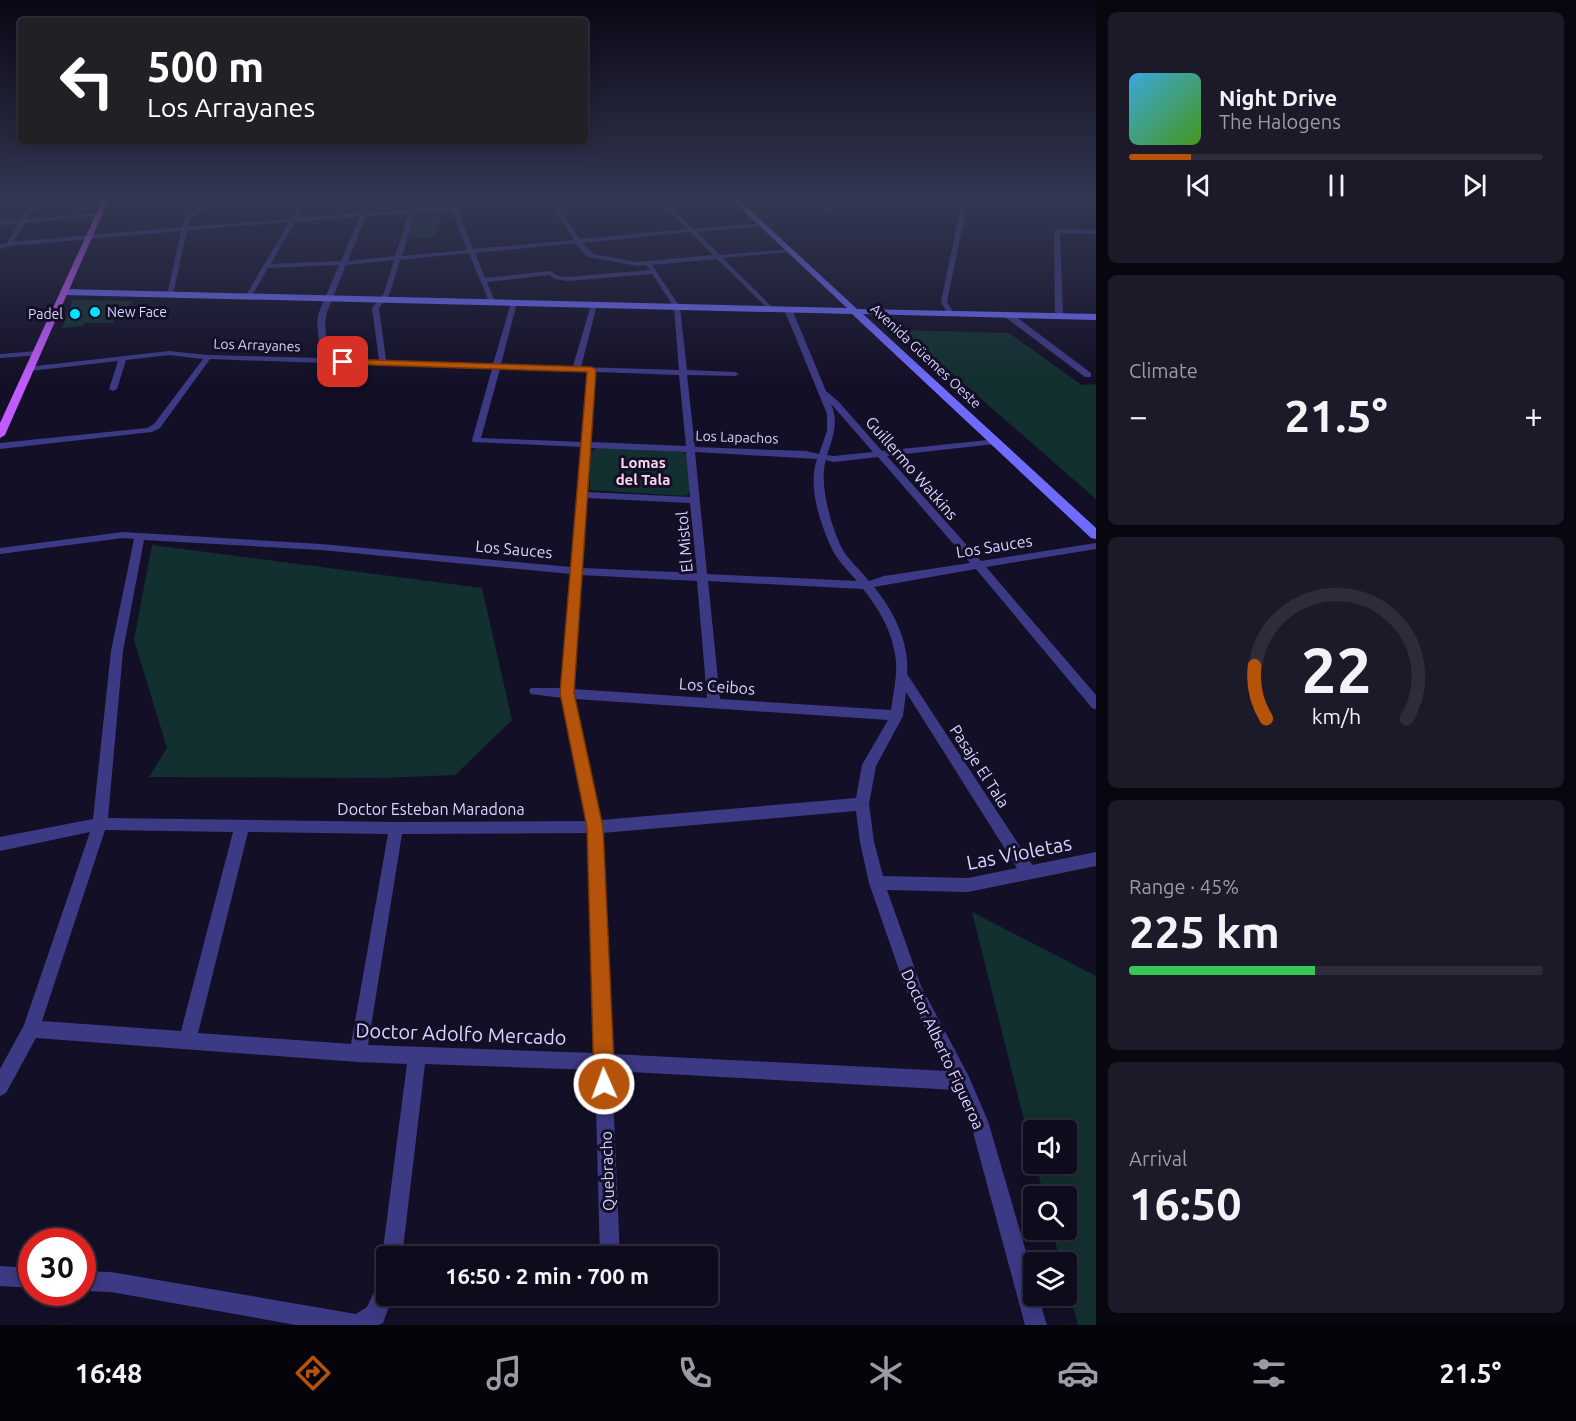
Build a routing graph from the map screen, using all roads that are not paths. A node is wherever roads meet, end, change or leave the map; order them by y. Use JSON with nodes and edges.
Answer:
{"nodes":[{"id":1,"x":78,"y":261,"type":"edge"},
{"id":2,"x":177,"y":261,"type":"edge"},
{"id":3,"x":269,"y":261,"type":"edge"},
{"id":4,"x":367,"y":261,"type":"edge"},
{"id":5,"x":397,"y":261,"type":"edge"},
{"id":6,"x":475,"y":261,"type":"edge"},
{"id":7,"x":616,"y":261,"type":"edge"},
{"id":8,"x":670,"y":261,"type":"edge"},
{"id":9,"x":723,"y":261,"type":"edge"},
{"id":10,"x":802,"y":261,"type":"edge"},
{"id":11,"x":952,"y":261,"type":"edge"},
{"id":12,"x":1058,"y":261,"type":"edge"},
{"id":13,"x":343,"y":263,"type":"junction"},
{"id":14,"x":648,"y":263,"type":"junction"},
{"id":15,"x":266,"y":266,"type":"junction"},
{"id":16,"x":654,"y":272,"type":"junction"},
{"id":17,"x":483,"y":279,"type":"junction"},
{"id":18,"x":64,"y":292,"type":"junction"},
{"id":19,"x":170,"y":295,"type":"junction"},
{"id":20,"x":248,"y":297,"type":"junction"},
{"id":21,"x":328,"y":299,"type":"junction"},
{"id":22,"x":383,"y":300,"type":"junction"},
{"id":23,"x":492,"y":302,"type":"junction"},
{"id":24,"x":514,"y":303,"type":"junction"},
{"id":25,"x":594,"y":305,"type":"junction"},
{"id":26,"x":677,"y":307,"type":"junction"},
{"id":27,"x":771,"y":309,"type":"junction"},
{"id":28,"x":788,"y":309,"type":"junction"},
{"id":29,"x":856,"y":311,"type":"junction"},
{"id":30,"x":950,"y":313,"type":"junction"},
{"id":31,"x":1008,"y":315,"type":"junction"},
{"id":32,"x":1059,"y":316,"type":"junction"},
{"id":33,"x":1096,"y":317,"type":"edge"},
{"id":34,"x":37,"y":353,"type":"junction"},
{"id":35,"x":0,"y":356,"type":"edge"},
{"id":36,"x":208,"y":357,"type":"junction"},
{"id":37,"x":123,"y":358,"type":"junction"},
{"id":38,"x":324,"y":361,"type":"junction"},
{"id":39,"x":383,"y":363,"type":"junction"},
{"id":40,"x":496,"y":367,"type":"junction"},
{"id":41,"x":30,"y":369,"type":"junction"},
{"id":42,"x":576,"y":369,"type":"junction"},
{"id":43,"x":592,"y":370,"type":"junction"},
{"id":44,"x":684,"y":373,"type":"junction"},
{"id":45,"x":735,"y":374,"type":"dead end"},
{"id":46,"x":1089,"y":375,"type":"dead end"},
{"id":47,"x":113,"y":389,"type":"dead end"},
{"id":48,"x":820,"y":391,"type":"junction"},
{"id":49,"x":1,"y":432,"type":"edge"},
{"id":50,"x":995,"y":441,"type":"junction"},
{"id":51,"x":586,"y":444,"type":"junction"},
{"id":52,"x":0,"y":446,"type":"edge"},
{"id":53,"x":691,"y":449,"type":"junction"},
{"id":54,"x":880,"y":454,"type":"junction"},
{"id":55,"x":822,"y":457,"type":"junction"},
{"id":56,"x":582,"y":495,"type":"junction"},
{"id":57,"x":696,"y":500,"type":"junction"},
{"id":58,"x":1096,"y":535,"type":"edge"},
{"id":59,"x":140,"y":536,"type":"junction"},
{"id":60,"x":1096,"y":546,"type":"edge"},
{"id":61,"x":0,"y":551,"type":"edge"},
{"id":62,"x":979,"y":566,"type":"junction"},
{"id":63,"x":576,"y":571,"type":"junction"},
{"id":64,"x":703,"y":578,"type":"junction"},
{"id":65,"x":867,"y":585,"type":"junction"},
{"id":66,"x":902,"y":676,"type":"junction"},
{"id":67,"x":535,"y":691,"type":"dead end"},
{"id":68,"x":567,"y":693,"type":"junction"},
{"id":69,"x":714,"y":702,"type":"junction"},
{"id":70,"x":1096,"y":704,"type":"edge"},
{"id":71,"x":897,"y":716,"type":"junction"},
{"id":72,"x":862,"y":804,"type":"junction"},
{"id":73,"x":100,"y":824,"type":"junction"},
{"id":74,"x":242,"y":826,"type":"junction"},
{"id":75,"x":595,"y":827,"type":"junction"},
{"id":76,"x":396,"y":828,"type":"junction"},
{"id":77,"x":0,"y":844,"type":"edge"},
{"id":78,"x":1096,"y":859,"type":"edge"},
{"id":79,"x":1029,"y":873,"type":"junction"},
{"id":80,"x":877,"y":883,"type":"junction"},
{"id":81,"x":31,"y":1029,"type":"junction"},
{"id":82,"x":187,"y":1041,"type":"junction"},
{"id":83,"x":358,"y":1053,"type":"junction"},
{"id":84,"x":417,"y":1055,"type":"junction"},
{"id":85,"x":604,"y":1062,"type":"junction"},
{"id":86,"x":962,"y":1081,"type":"junction"},
{"id":87,"x":0,"y":1088,"type":"edge"},
{"id":88,"x":393,"y":1246,"type":"edge"},
{"id":89,"x":610,"y":1246,"type":"edge"},
{"id":90,"x":0,"y":1276,"type":"edge"},
{"id":91,"x":18,"y":1277,"type":"edge"},
{"id":92,"x":96,"y":1281,"type":"edge"},
{"id":93,"x":378,"y":1306,"type":"edge"},
{"id":94,"x":357,"y":1325,"type":"edge"},
{"id":95,"x":1036,"y":1325,"type":"edge"}],
"edges":[{"from":1,"to":18,"type":"main road"},
{"from":2,"to":19,"type":"street"},
{"from":3,"to":15,"type":"street"},
{"from":4,"to":13,"type":"street"},
{"from":5,"to":22,"type":"street"},
{"from":6,"to":17,"type":"street"},
{"from":7,"to":14,"type":"street"},
{"from":8,"to":14,"type":"street"},
{"from":9,"to":27,"type":"street"},
{"from":10,"to":29,"type":"main road","name":"Avenida Güemes Oeste"},
{"from":11,"to":30,"type":"street"},
{"from":12,"to":32,"type":"street"},
{"from":13,"to":15,"type":"street"},
{"from":13,"to":21,"type":"street"},
{"from":14,"to":16,"type":"street"},
{"from":15,"to":20,"type":"street"},
{"from":16,"to":17,"type":"street"},
{"from":16,"to":26,"type":"street"},
{"from":17,"to":23,"type":"street"},
{"from":18,"to":19,"type":"main road"},
{"from":18,"to":34,"type":"main road"},
{"from":19,"to":20,"type":"main road"},
{"from":20,"to":21,"type":"main road"},
{"from":21,"to":22,"type":"main road"},
{"from":21,"to":38,"type":"street"},
{"from":22,"to":23,"type":"main road"},
{"from":22,"to":39,"type":"street"},
{"from":23,"to":24,"type":"main road"},
{"from":24,"to":25,"type":"main road"},
{"from":24,"to":40,"type":"street"},
{"from":25,"to":26,"type":"main road"},
{"from":25,"to":42,"type":"street"},
{"from":26,"to":27,"type":"main road"},
{"from":26,"to":44,"type":"street","name":"El Mistol"},
{"from":27,"to":28,"type":"main road"},
{"from":28,"to":29,"type":"main road"},
{"from":28,"to":48,"type":"street","name":"Doctor Alberto Figueroa"},
{"from":29,"to":30,"type":"main road"},
{"from":29,"to":50,"type":"main road","name":"Avenida Güemes Oeste"},
{"from":30,"to":31,"type":"main road"},
{"from":31,"to":32,"type":"main road"},
{"from":31,"to":46,"type":"street"},
{"from":32,"to":33,"type":"main road"},
{"from":34,"to":35,"type":"street"},
{"from":34,"to":41,"type":"main road"},
{"from":36,"to":37,"type":"street","name":"Los Arrayanes"},
{"from":36,"to":38,"type":"street","name":"Los Arrayanes"},
{"from":36,"to":52,"type":"street"},
{"from":37,"to":41,"type":"street","name":"Los Arrayanes"},
{"from":37,"to":47,"type":"street"},
{"from":38,"to":39,"type":"street","name":"Los Arrayanes"},
{"from":39,"to":40,"type":"street","name":"Los Arrayanes"},
{"from":40,"to":42,"type":"street","name":"Los Arrayanes"},
{"from":40,"to":51,"type":"street","name":"Los Lapachos"},
{"from":41,"to":49,"type":"main road"},
{"from":42,"to":43,"type":"street","name":"Los Arrayanes"},
{"from":43,"to":44,"type":"street","name":"Los Arrayanes"},
{"from":43,"to":51,"type":"street","name":"Quebracho"},
{"from":44,"to":45,"type":"street","name":"Los Arrayanes"},
{"from":44,"to":53,"type":"street","name":"El Mistol"},
{"from":48,"to":54,"type":"street","name":"Guillermo Watkins"},
{"from":48,"to":55,"type":"street","name":"Doctor Alberto Figueroa"},
{"from":50,"to":54,"type":"street","name":"Los Lapachos"},
{"from":50,"to":58,"type":"main road","name":"Avenida Güemes Oeste"},
{"from":51,"to":53,"type":"street","name":"Los Lapachos"},
{"from":51,"to":56,"type":"street","name":"Quebracho"},
{"from":53,"to":55,"type":"street","name":"Los Lapachos"},
{"from":53,"to":57,"type":"street","name":"El Mistol"},
{"from":54,"to":55,"type":"street","name":"Los Lapachos"},
{"from":54,"to":62,"type":"street","name":"Guillermo Watkins"},
{"from":55,"to":65,"type":"street","name":"Doctor Alberto Figueroa"},
{"from":56,"to":57,"type":"street"},
{"from":56,"to":63,"type":"street","name":"Quebracho"},
{"from":57,"to":64,"type":"street","name":"El Mistol"},
{"from":59,"to":61,"type":"street","name":"Los Sauces"},
{"from":59,"to":63,"type":"street","name":"Los Sauces"},
{"from":59,"to":73,"type":"street"},
{"from":60,"to":62,"type":"street","name":"Los Sauces"},
{"from":62,"to":65,"type":"street","name":"Los Sauces"},
{"from":62,"to":70,"type":"street","name":"Guillermo Watkins"},
{"from":63,"to":64,"type":"street","name":"Los Sauces"},
{"from":63,"to":68,"type":"street","name":"Quebracho"},
{"from":64,"to":65,"type":"street","name":"Los Sauces"},
{"from":64,"to":69,"type":"street","name":"El Mistol"},
{"from":65,"to":66,"type":"street","name":"Doctor Alberto Figueroa"},
{"from":66,"to":71,"type":"street","name":"Doctor Alberto Figueroa"},
{"from":66,"to":79,"type":"street","name":"Pasaje El Tala"},
{"from":67,"to":68,"type":"street","name":"Los Ceibos"},
{"from":68,"to":69,"type":"street","name":"Los Ceibos"},
{"from":68,"to":75,"type":"street","name":"Quebracho"},
{"from":69,"to":71,"type":"street","name":"Los Ceibos"},
{"from":71,"to":72,"type":"street","name":"Doctor Alberto Figueroa"},
{"from":72,"to":75,"type":"street","name":"Doctor Esteban Maradona"},
{"from":72,"to":80,"type":"street","name":"Doctor Alberto Figueroa"},
{"from":73,"to":74,"type":"street","name":"Doctor Esteban Maradona"},
{"from":73,"to":77,"type":"street","name":"Doctor Esteban Maradona"},
{"from":73,"to":81,"type":"street"},
{"from":74,"to":76,"type":"street","name":"Doctor Esteban Maradona"},
{"from":74,"to":82,"type":"street"},
{"from":75,"to":76,"type":"street","name":"Doctor Esteban Maradona"},
{"from":75,"to":85,"type":"street","name":"Quebracho"},
{"from":76,"to":83,"type":"street"},
{"from":78,"to":79,"type":"street","name":"Las Violetas"},
{"from":79,"to":80,"type":"street","name":"Las Violetas"},
{"from":80,"to":86,"type":"street","name":"Doctor Alberto Figueroa"},
{"from":81,"to":82,"type":"street","name":"Doctor Adolfo Mercado"},
{"from":81,"to":87,"type":"street"},
{"from":82,"to":83,"type":"street","name":"Doctor Adolfo Mercado"},
{"from":83,"to":84,"type":"street","name":"Doctor Adolfo Mercado"},
{"from":84,"to":85,"type":"street","name":"Doctor Adolfo Mercado"},
{"from":84,"to":88,"type":"street"},
{"from":85,"to":86,"type":"street","name":"Doctor Adolfo Mercado"},
{"from":85,"to":89,"type":"street","name":"Quebracho"},
{"from":86,"to":95,"type":"street","name":"Doctor Alberto Figueroa"},
{"from":90,"to":91,"type":"street"},
{"from":92,"to":94,"type":"street"},
{"from":93,"to":94,"type":"street"}]}
